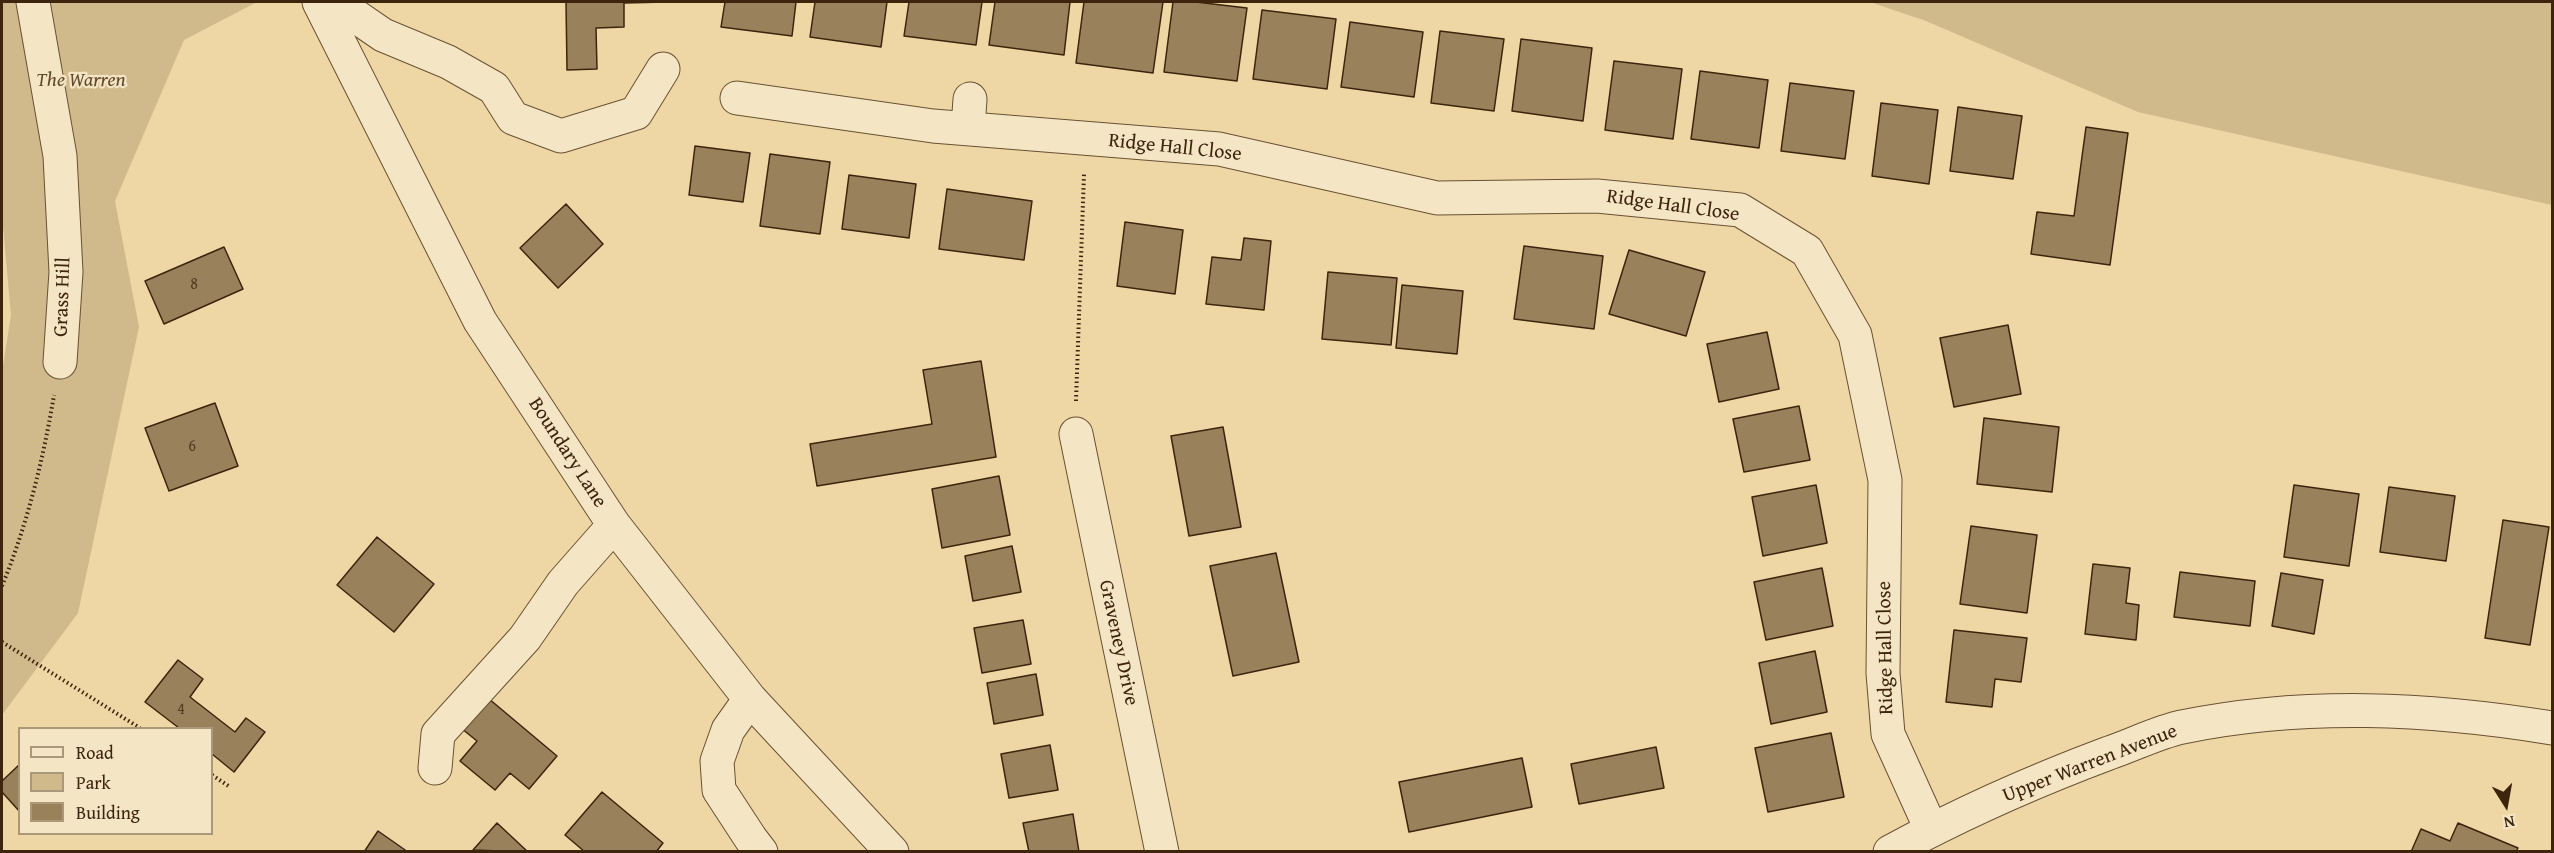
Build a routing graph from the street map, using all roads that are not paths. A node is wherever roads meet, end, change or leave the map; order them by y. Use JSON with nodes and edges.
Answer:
{"nodes":[{"id":1,"x":33,"y":2,"type":"edge"},
{"id":2,"x":320,"y":2,"type":"edge"},
{"id":3,"x":335,"y":2,"type":"edge"},
{"id":4,"x":663,"y":69,"type":"dead end"},
{"id":5,"x":736,"y":98,"type":"dead end"},
{"id":6,"x":60,"y":362,"type":"road end"},
{"id":7,"x":1076,"y":434,"type":"road end"},
{"id":8,"x":614,"y":525,"type":"junction"},
{"id":9,"x":750,"y":699,"type":"junction"},
{"id":10,"x":2553,"y":728,"type":"edge"},
{"id":11,"x":435,"y":768,"type":"dead end"},
{"id":12,"x":1931,"y":830,"type":"junction"},
{"id":13,"x":761,"y":852,"type":"edge"},
{"id":14,"x":892,"y":852,"type":"edge"},
{"id":15,"x":1162,"y":852,"type":"edge"},
{"id":16,"x":1890,"y":852,"type":"edge"}],
"edges":[{"from":1,"to":6,"type":"street","name":"Grass Hill"},
{"from":2,"to":8,"type":"street","name":"Boundary Lane"},
{"from":3,"to":4,"type":"street"},
{"from":5,"to":12,"type":"street","name":"Ridge Hall Close"},
{"from":7,"to":15,"type":"street","name":"Graveney Drive"},
{"from":8,"to":9,"type":"street","name":"Boundary Lane"},
{"from":8,"to":11,"type":"street"},
{"from":9,"to":13,"type":"street"},
{"from":9,"to":14,"type":"street","name":"Boundary Lane"},
{"from":10,"to":12,"type":"street","name":"Upper Warren Avenue"},
{"from":12,"to":16,"type":"street","name":"Upper Warren Avenue"}]}
